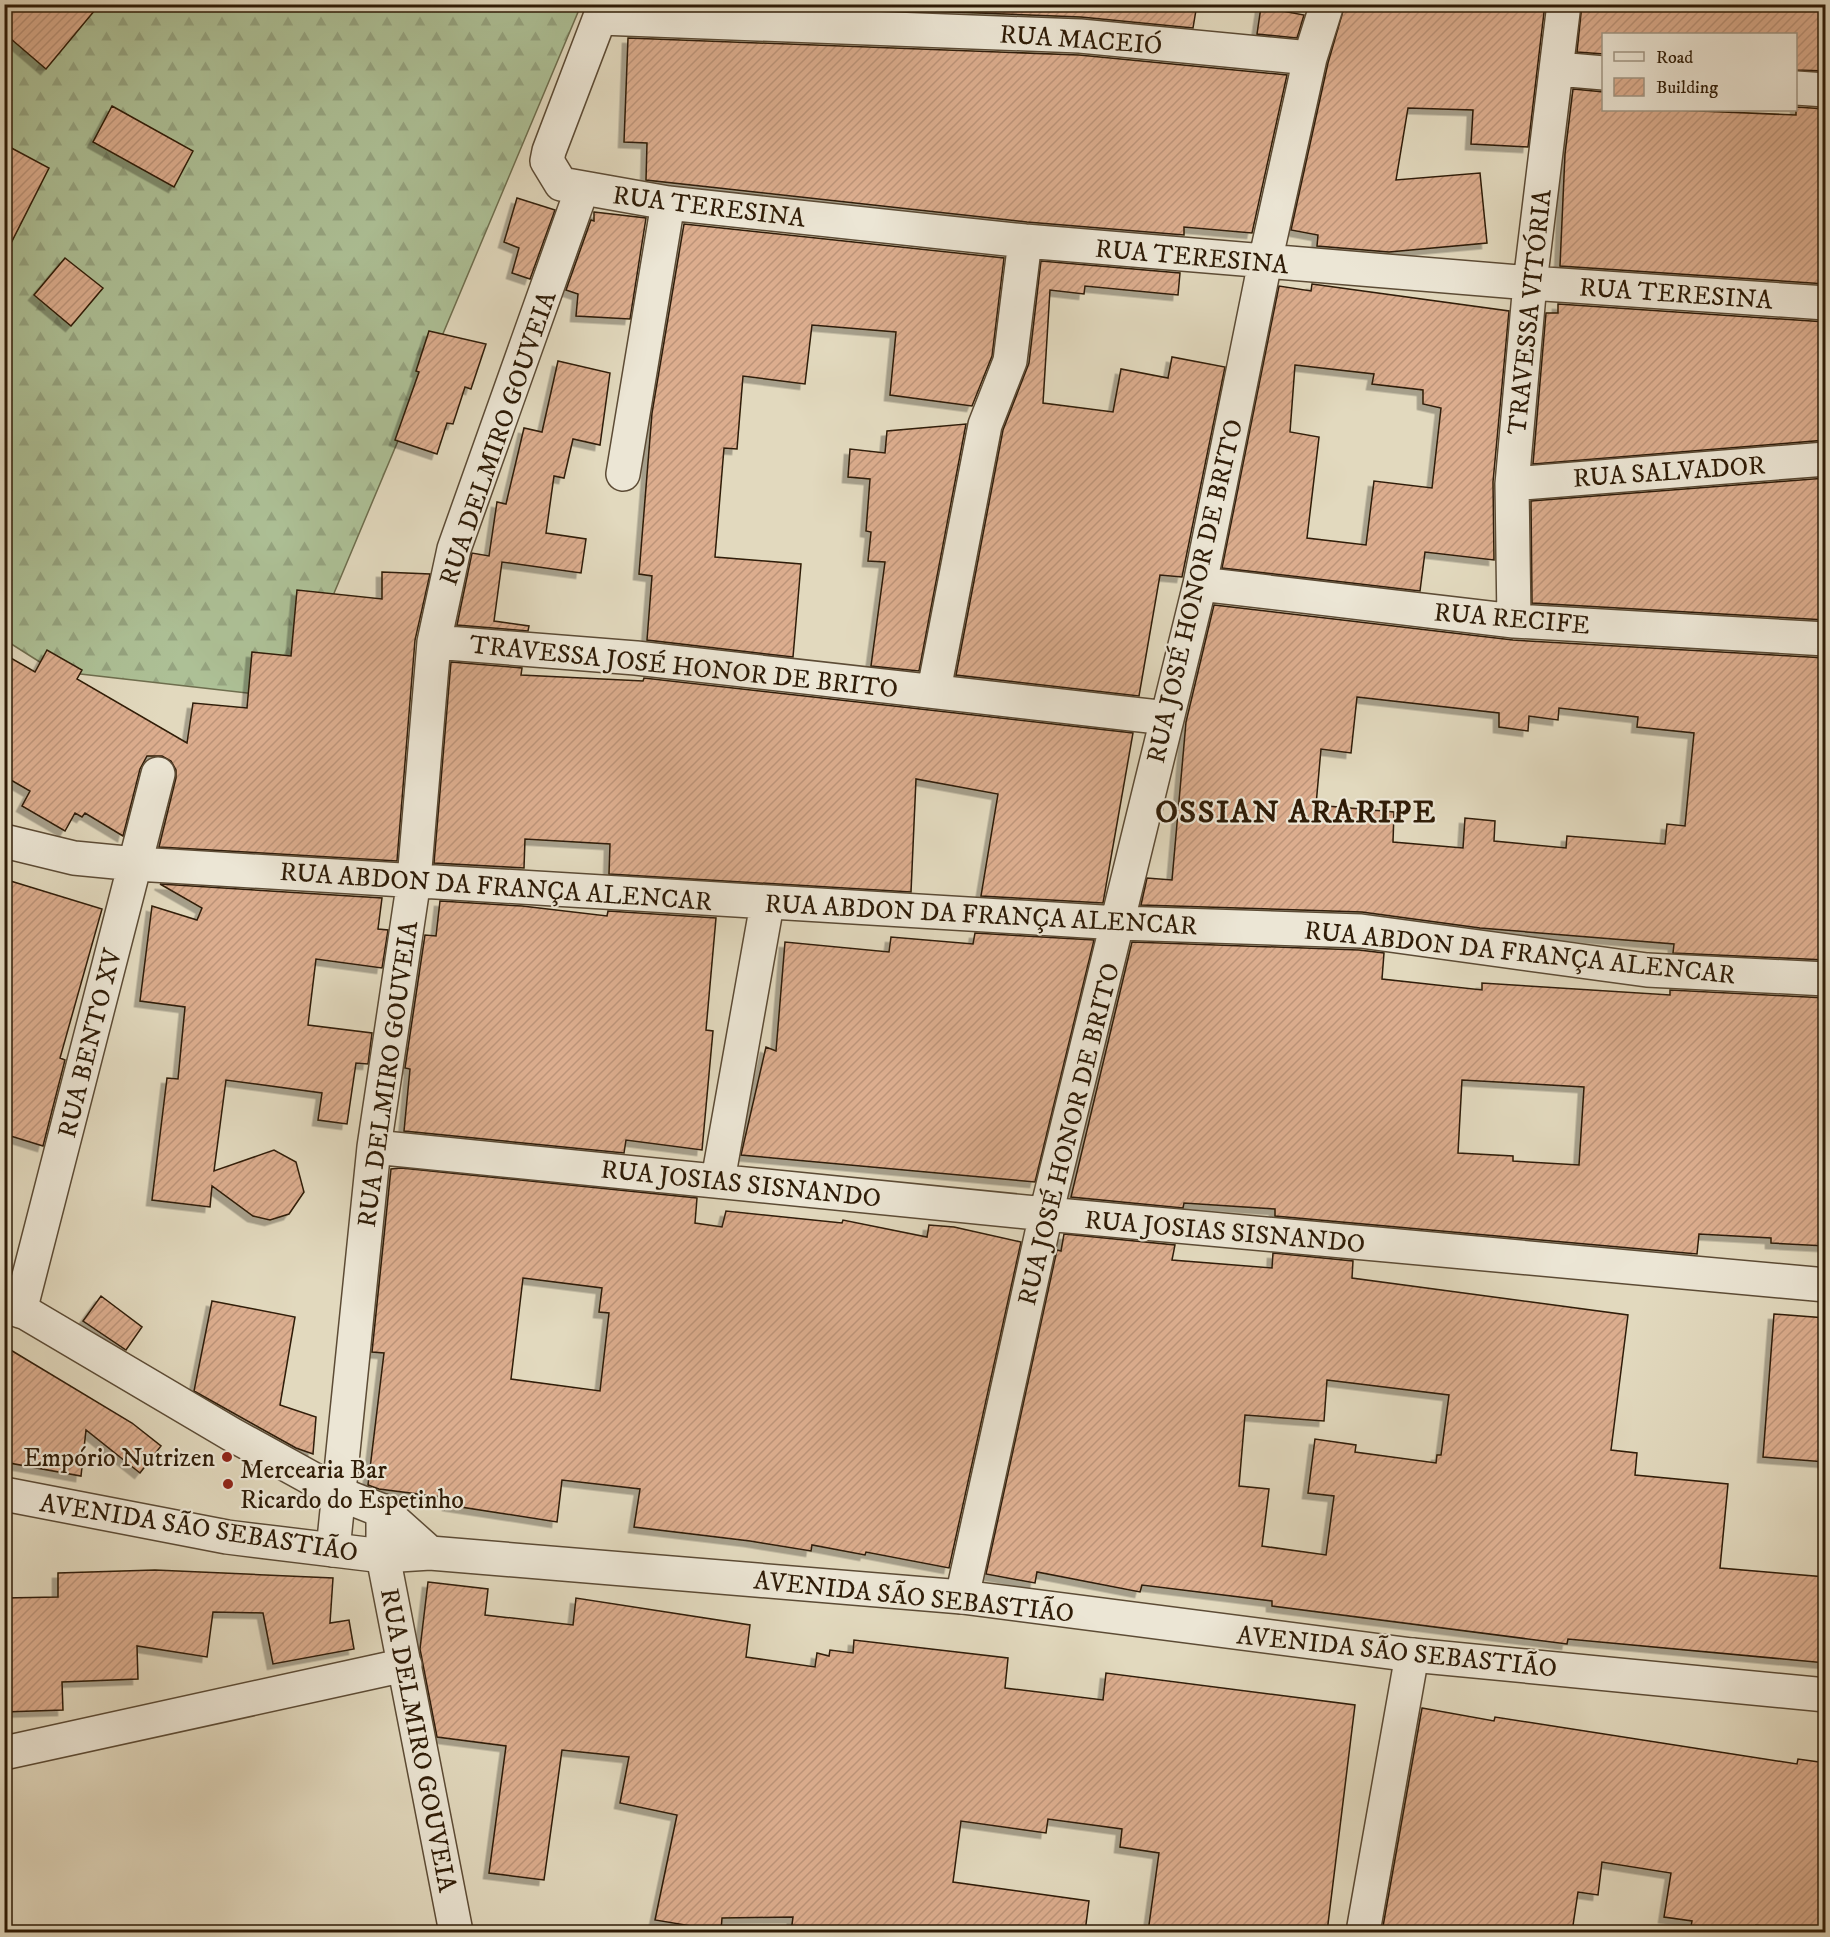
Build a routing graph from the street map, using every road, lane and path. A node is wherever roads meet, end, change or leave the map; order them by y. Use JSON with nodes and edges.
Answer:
{"nodes":[{"id":1,"x":1327,"y":4,"type":"edge"},
{"id":2,"x":1564,"y":4,"type":"edge"},
{"id":3,"x":602,"y":11,"type":"edge"},
{"id":4,"x":1310,"y":58,"type":"junction"},
{"id":5,"x":1557,"y":69,"type":"junction"},
{"id":6,"x":1602,"y":73,"type":"edge"},
{"id":7,"x":1797,"y":88,"type":"edge"},
{"id":8,"x":1826,"y":90,"type":"edge"},
{"id":9,"x":572,"y":186,"type":"junction"},
{"id":10,"x":668,"y":203,"type":"junction"},
{"id":11,"x":1026,"y":241,"type":"junction"},
{"id":12,"x":1265,"y":262,"type":"junction"},
{"id":13,"x":1530,"y":283,"type":"junction"},
{"id":14,"x":1826,"y":303,"type":"edge"},
{"id":15,"x":1826,"y":459,"type":"edge"},
{"id":16,"x":623,"y":474,"type":"dead end"},
{"id":17,"x":1512,"y":484,"type":"junction"},
{"id":18,"x":1200,"y":584,"type":"junction"},
{"id":19,"x":1514,"y":621,"type":"junction"},
{"id":20,"x":1826,"y":639,"type":"edge"},
{"id":21,"x":434,"y":642,"type":"junction"},
{"id":22,"x":934,"y":690,"type":"junction"},
{"id":23,"x":1167,"y":718,"type":"junction"},
{"id":24,"x":158,"y":774,"type":"dead end"},
{"id":25,"x":4,"y":841,"type":"edge"},
{"id":26,"x":136,"y":864,"type":"junction"},
{"id":27,"x":414,"y":880,"type":"junction"},
{"id":28,"x":767,"y":904,"type":"junction"},
{"id":29,"x":1119,"y":923,"type":"junction"},
{"id":30,"x":1826,"y":979,"type":"edge"},
{"id":31,"x":374,"y":1147,"type":"junction"},
{"id":32,"x":718,"y":1180,"type":"junction"},
{"id":33,"x":1046,"y":1214,"type":"junction"},
{"id":34,"x":1826,"y":1285,"type":"edge"},
{"id":35,"x":12,"y":1305,"type":"edge"},
{"id":36,"x":4,"y":1494,"type":"edge"},
{"id":37,"x":340,"y":1494,"type":"junction"},
{"id":38,"x":383,"y":1511,"type":"junction"},
{"id":39,"x":333,"y":1550,"type":"junction"},
{"id":40,"x":430,"y":1553,"type":"junction"},
{"id":41,"x":383,"y":1556,"type":"junction"},
{"id":42,"x":962,"y":1597,"type":"junction"},
{"id":43,"x":1412,"y":1656,"type":"junction"},
{"id":44,"x":405,"y":1665,"type":"junction"},
{"id":45,"x":1826,"y":1695,"type":"edge"},
{"id":46,"x":4,"y":1752,"type":"edge"},
{"id":47,"x":456,"y":1932,"type":"edge"},
{"id":48,"x":1363,"y":1932,"type":"edge"}],
"edges":[{"from":1,"to":4,"type":"street","name":"RUA JOSÉ HONOR DE BRITO"},
{"from":2,"to":5,"type":"street","name":"TRAVESSA VITÓRIA"},
{"from":3,"to":4,"type":"street","name":"RUA MACEIÓ"},
{"from":3,"to":9,"type":"street"},
{"from":4,"to":12,"type":"street","name":"RUA JOSÉ HONOR DE BRITO"},
{"from":5,"to":6,"type":"street"},
{"from":5,"to":13,"type":"street","name":"TRAVESSA VITÓRIA"},
{"from":7,"to":8,"type":"street"},
{"from":9,"to":10,"type":"street","name":"RUA TERESINA"},
{"from":9,"to":21,"type":"street","name":"RUA DELMIRO GOUVEIA"},
{"from":10,"to":11,"type":"street","name":"RUA TERESINA"},
{"from":10,"to":16,"type":"street"},
{"from":11,"to":12,"type":"street","name":"RUA TERESINA"},
{"from":11,"to":22,"type":"street","name":"TRAVESSA JOSÉ HONOR DE BRITO"},
{"from":12,"to":13,"type":"street","name":"RUA TERESINA"},
{"from":12,"to":18,"type":"street","name":"RUA JOSÉ HONOR DE BRITO"},
{"from":13,"to":14,"type":"street","name":"RUA TERESINA"},
{"from":13,"to":17,"type":"street","name":"TRAVESSA VITÓRIA"},
{"from":15,"to":17,"type":"street","name":"RUA SALVADOR"},
{"from":17,"to":19,"type":"street","name":"TRAVESSA VITÓRIA"},
{"from":18,"to":19,"type":"street","name":"RUA RECIFE"},
{"from":18,"to":23,"type":"street","name":"RUA JOSÉ HONOR DE BRITO"},
{"from":19,"to":20,"type":"street","name":"RUA RECIFE"},
{"from":21,"to":22,"type":"street","name":"TRAVESSA JOSÉ HONOR DE BRITO"},
{"from":21,"to":27,"type":"street","name":"RUA DELMIRO GOUVEIA"},
{"from":22,"to":23,"type":"street","name":"TRAVESSA JOSÉ HONOR DE BRITO"},
{"from":23,"to":29,"type":"street","name":"RUA JOSÉ HONOR DE BRITO"},
{"from":24,"to":26,"type":"street","name":"RUA BENTO XV"},
{"from":25,"to":26,"type":"street","name":"RUA ABDON DA FRANÇA ALENCAR"},
{"from":26,"to":27,"type":"street","name":"RUA ABDON DA FRANÇA ALENCAR"},
{"from":26,"to":35,"type":"street","name":"RUA BENTO XV"},
{"from":27,"to":28,"type":"street","name":"RUA ABDON DA FRANÇA ALENCAR"},
{"from":27,"to":31,"type":"street","name":"RUA DELMIRO GOUVEIA"},
{"from":28,"to":29,"type":"street","name":"RUA ABDON DA FRANÇA ALENCAR"},
{"from":28,"to":32,"type":"street"},
{"from":29,"to":30,"type":"street","name":"RUA ABDON DA FRANÇA ALENCAR"},
{"from":29,"to":33,"type":"street","name":"RUA JOSÉ HONOR DE BRITO"},
{"from":31,"to":32,"type":"street","name":"RUA JOSIAS SISNANDO"},
{"from":31,"to":37,"type":"street","name":"RUA DELMIRO GOUVEIA"},
{"from":32,"to":33,"type":"street","name":"RUA JOSIAS SISNANDO"},
{"from":33,"to":34,"type":"street","name":"RUA JOSIAS SISNANDO"},
{"from":33,"to":42,"type":"street","name":"RUA JOSÉ HONOR DE BRITO"},
{"from":35,"to":37,"type":"street"},
{"from":36,"to":39,"type":"street","name":"AVENIDA SÃO SEBASTIÃO"},
{"from":37,"to":38,"type":"street"},
{"from":37,"to":39,"type":"street","name":"RUA DELMIRO GOUVEIA"},
{"from":38,"to":40,"type":"street"},
{"from":38,"to":41,"type":"street","name":"RUA DELMIRO GOUVEIA"},
{"from":39,"to":41,"type":"street","name":"AVENIDA SÃO SEBASTIÃO"},
{"from":40,"to":41,"type":"street","name":"AVENIDA SÃO SEBASTIÃO"},
{"from":40,"to":42,"type":"street","name":"AVENIDA SÃO SEBASTIÃO"},
{"from":41,"to":44,"type":"street","name":"RUA DELMIRO GOUVEIA"},
{"from":42,"to":43,"type":"street","name":"AVENIDA SÃO SEBASTIÃO"},
{"from":43,"to":45,"type":"street","name":"AVENIDA SÃO SEBASTIÃO"},
{"from":43,"to":48,"type":"street"},
{"from":44,"to":46,"type":"street"},
{"from":44,"to":47,"type":"street","name":"RUA DELMIRO GOUVEIA"}]}
